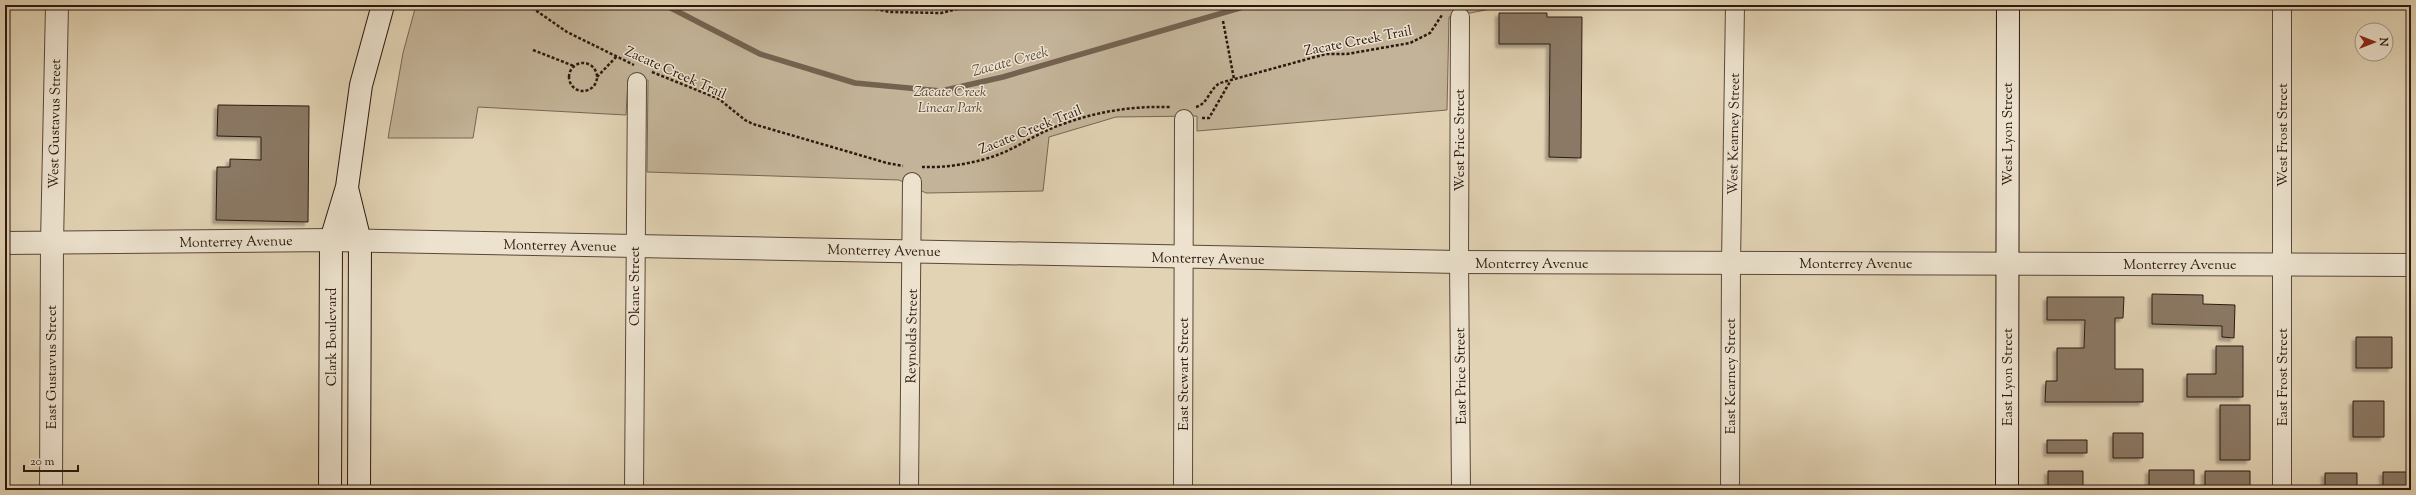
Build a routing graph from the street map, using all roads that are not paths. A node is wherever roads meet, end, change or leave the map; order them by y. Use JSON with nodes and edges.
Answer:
{"nodes":[{"id":1,"x":57,"y":5,"type":"edge"},
{"id":2,"x":383,"y":5,"type":"edge"},
{"id":3,"x":1735,"y":5,"type":"edge"},
{"id":4,"x":2008,"y":5,"type":"edge"},
{"id":5,"x":2282,"y":5,"type":"edge"},
{"id":6,"x":1453,"y":14,"type":"road end"},
{"id":7,"x":640,"y":72,"type":"road end"},
{"id":8,"x":1184,"y":111,"type":"road end"},
{"id":9,"x":912,"y":172,"type":"road end"},
{"id":10,"x":347,"y":187,"type":"junction"},
{"id":11,"x":331,"y":240,"type":"junction"},
{"id":12,"x":360,"y":241,"type":"junction"},
{"id":13,"x":5,"y":243,"type":"edge"},
{"id":14,"x":52,"y":243,"type":"junction"},
{"id":15,"x":634,"y":247,"type":"junction"},
{"id":16,"x":912,"y":250,"type":"junction"},
{"id":17,"x":1183,"y":258,"type":"junction"},
{"id":18,"x":1458,"y":262,"type":"junction"},
{"id":19,"x":1730,"y":263,"type":"junction"},
{"id":20,"x":2007,"y":264,"type":"junction"},
{"id":21,"x":2282,"y":264,"type":"junction"},
{"id":22,"x":2411,"y":265,"type":"edge"},
{"id":23,"x":51,"y":490,"type":"edge"},
{"id":24,"x":330,"y":490,"type":"edge"},
{"id":25,"x":360,"y":490,"type":"edge"},
{"id":26,"x":634,"y":490,"type":"edge"},
{"id":27,"x":909,"y":490,"type":"edge"},
{"id":28,"x":1183,"y":490,"type":"edge"},
{"id":29,"x":1461,"y":490,"type":"edge"},
{"id":30,"x":1730,"y":490,"type":"edge"},
{"id":31,"x":2007,"y":490,"type":"edge"},
{"id":32,"x":2282,"y":490,"type":"edge"}],
"edges":[{"from":1,"to":14,"type":"street","name":"West Gustavus Street"},
{"from":2,"to":10,"type":"street","name":"Clark Boulevard"},
{"from":3,"to":19,"type":"street","name":"West Kearney Street"},
{"from":4,"to":20,"type":"street","name":"West Lyon Street"},
{"from":5,"to":21,"type":"street","name":"West Frost Street"},
{"from":6,"to":18,"type":"street","name":"West Price Street"},
{"from":7,"to":15,"type":"street","name":"Okane Street"},
{"from":8,"to":17,"type":"street","name":"East Stewart Street"},
{"from":9,"to":16,"type":"street","name":"Reynolds Street"},
{"from":10,"to":11,"type":"street","name":"Clark Boulevard"},
{"from":10,"to":12,"type":"street","name":"Clark Boulevard"},
{"from":11,"to":12,"type":"street","name":"Monterrey Avenue"},
{"from":11,"to":14,"type":"street","name":"Monterrey Avenue"},
{"from":11,"to":24,"type":"street","name":"Clark Boulevard"},
{"from":12,"to":15,"type":"street","name":"Monterrey Avenue"},
{"from":12,"to":25,"type":"street","name":"Clark Boulevard"},
{"from":13,"to":14,"type":"street","name":"Monterrey Avenue"},
{"from":14,"to":23,"type":"street","name":"East Gustavus Street"},
{"from":15,"to":16,"type":"street","name":"Monterrey Avenue"},
{"from":15,"to":26,"type":"street","name":"Okane Street"},
{"from":16,"to":17,"type":"street","name":"Monterrey Avenue"},
{"from":16,"to":27,"type":"street","name":"Reynolds Street"},
{"from":17,"to":18,"type":"street","name":"Monterrey Avenue"},
{"from":17,"to":28,"type":"street","name":"East Stewart Street"},
{"from":18,"to":19,"type":"street","name":"Monterrey Avenue"},
{"from":18,"to":29,"type":"street","name":"East Price Street"},
{"from":19,"to":20,"type":"street","name":"Monterrey Avenue"},
{"from":19,"to":30,"type":"street","name":"East Kearney Street"},
{"from":20,"to":21,"type":"street","name":"Monterrey Avenue"},
{"from":20,"to":31,"type":"street","name":"East Lyon Street"},
{"from":21,"to":22,"type":"street","name":"Monterrey Avenue"},
{"from":21,"to":32,"type":"street","name":"East Frost Street"}]}
